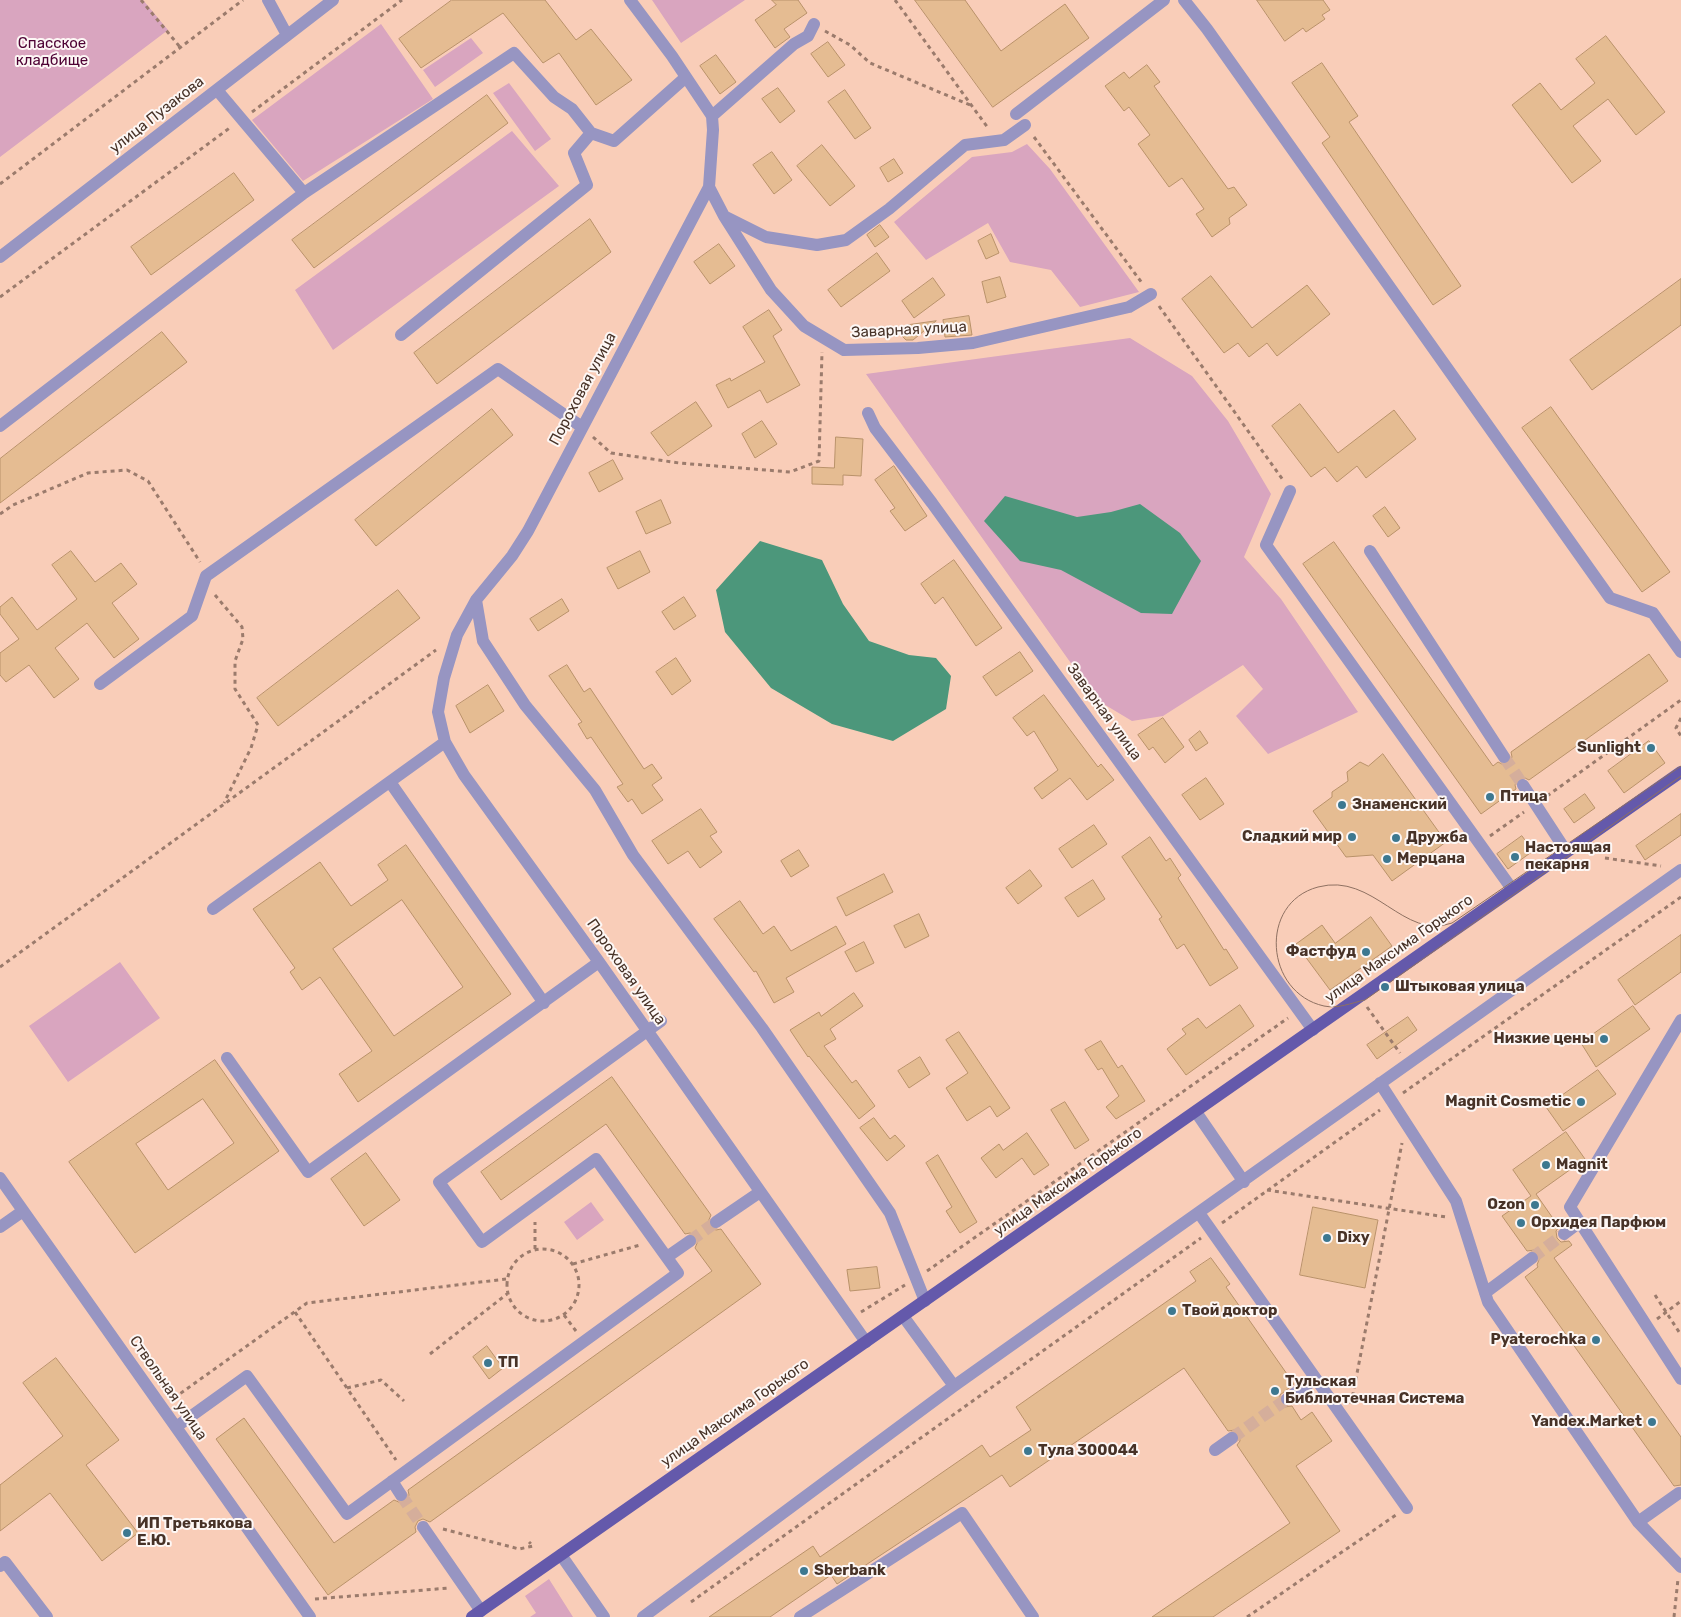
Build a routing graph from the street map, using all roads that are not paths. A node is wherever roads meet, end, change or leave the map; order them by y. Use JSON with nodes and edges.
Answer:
{"nodes":[{"id":1,"x":268,"y":0,"type":"edge"},
{"id":2,"x":334,"y":0,"type":"edge"},
{"id":3,"x":630,"y":0,"type":"edge"},
{"id":4,"x":1164,"y":0,"type":"edge"},
{"id":5,"x":1184,"y":0,"type":"edge"},
{"id":6,"x":814,"y":24,"type":"road end"},
{"id":7,"x":287,"y":35,"type":"junction"},
{"id":8,"x":686,"y":77,"type":"junction"},
{"id":9,"x":217,"y":90,"type":"junction"},
{"id":10,"x":1016,"y":114,"type":"dead end"},
{"id":11,"x":712,"y":116,"type":"junction"},
{"id":12,"x":1025,"y":126,"type":"road end"},
{"id":13,"x":591,"y":132,"type":"junction"},
{"id":14,"x":709,"y":187,"type":"junction"},
{"id":15,"x":304,"y":193,"type":"junction"},
{"id":16,"x":724,"y":216,"type":"junction"},
{"id":17,"x":0,"y":257,"type":"edge"},
{"id":18,"x":1151,"y":294,"type":"road end"},
{"id":19,"x":401,"y":334,"type":"dead end"},
{"id":20,"x":868,"y":413,"type":"dead end"},
{"id":21,"x":0,"y":426,"type":"edge"},
{"id":22,"x":582,"y":427,"type":"junction"},
{"id":23,"x":1290,"y":491,"type":"road end"},
{"id":24,"x":1370,"y":551,"type":"dead end"},
{"id":25,"x":476,"y":600,"type":"junction"},
{"id":26,"x":1681,"y":652,"type":"edge"},
{"id":27,"x":100,"y":684,"type":"dead end"},
{"id":28,"x":445,"y":742,"type":"junction"},
{"id":29,"x":1504,"y":757,"type":"tunnel mouth"},
{"id":30,"x":1681,"y":772,"type":"edge"},
{"id":31,"x":390,"y":782,"type":"junction"},
{"id":32,"x":1523,"y":785,"type":"tunnel mouth"},
{"id":33,"x":1566,"y":851,"type":"junction"},
{"id":34,"x":1681,"y":870,"type":"edge"},
{"id":35,"x":1512,"y":889,"type":"junction"},
{"id":36,"x":213,"y":909,"type":"dead end"},
{"id":37,"x":599,"y":962,"type":"junction"},
{"id":38,"x":544,"y":1003,"type":"junction"},
{"id":39,"x":1681,"y":1020,"type":"edge"},
{"id":40,"x":661,"y":1021,"type":"dead end"},
{"id":41,"x":647,"y":1030,"type":"junction"},
{"id":42,"x":1313,"y":1030,"type":"junction"},
{"id":43,"x":227,"y":1058,"type":"dead end"},
{"id":44,"x":1380,"y":1083,"type":"junction"},
{"id":45,"x":1196,"y":1112,"type":"junction"},
{"id":46,"x":0,"y":1178,"type":"edge"},
{"id":47,"x":1244,"y":1182,"type":"junction"},
{"id":48,"x":760,"y":1192,"type":"junction"},
{"id":49,"x":23,"y":1211,"type":"junction"},
{"id":50,"x":1199,"y":1214,"type":"junction"},
{"id":51,"x":716,"y":1222,"type":"tunnel mouth"},
{"id":52,"x":1580,"y":1222,"type":"junction"},
{"id":53,"x":0,"y":1228,"type":"edge"},
{"id":54,"x":1564,"y":1234,"type":"tunnel mouth"},
{"id":55,"x":690,"y":1241,"type":"tunnel mouth"},
{"id":56,"x":667,"y":1257,"type":"junction"},
{"id":57,"x":1532,"y":1258,"type":"tunnel mouth"},
{"id":58,"x":1485,"y":1293,"type":"junction"},
{"id":59,"x":925,"y":1301,"type":"junction"},
{"id":60,"x":903,"y":1316,"type":"junction"},
{"id":61,"x":866,"y":1342,"type":"junction"},
{"id":62,"x":1315,"y":1379,"type":"junction"},
{"id":63,"x":1681,"y":1379,"type":"edge"},
{"id":64,"x":954,"y":1386,"type":"junction"},
{"id":65,"x":1287,"y":1399,"type":"tunnel mouth"},
{"id":66,"x":176,"y":1427,"type":"junction"},
{"id":67,"x":1232,"y":1438,"type":"tunnel mouth"},
{"id":68,"x":1215,"y":1450,"type":"dead end"},
{"id":69,"x":392,"y":1481,"type":"junction"},
{"id":70,"x":1679,"y":1493,"type":"dead end"},
{"id":71,"x":402,"y":1495,"type":"tunnel mouth"},
{"id":72,"x":1407,"y":1508,"type":"road end"},
{"id":73,"x":1638,"y":1522,"type":"junction"},
{"id":74,"x":423,"y":1527,"type":"tunnel mouth"},
{"id":75,"x":561,"y":1555,"type":"junction"},
{"id":76,"x":3,"y":1564,"type":"edge"},
{"id":77,"x":1680,"y":1567,"type":"edge"},
{"id":78,"x":476,"y":1614,"type":"edge"},
{"id":79,"x":47,"y":1617,"type":"edge"},
{"id":80,"x":310,"y":1617,"type":"edge"},
{"id":81,"x":604,"y":1617,"type":"edge"},
{"id":82,"x":643,"y":1617,"type":"edge"},
{"id":83,"x":800,"y":1617,"type":"edge"},
{"id":84,"x":1033,"y":1617,"type":"edge"}],
"edges":[{"from":1,"to":7,"type":"street"},
{"from":2,"to":7,"type":"street","name":"улица Пузакова"},
{"from":3,"to":8,"type":"street"},
{"from":4,"to":10,"type":"street"},
{"from":5,"to":26,"type":"street"},
{"from":6,"to":11,"type":"street"},
{"from":7,"to":9,"type":"street","name":"улица Пузакова"},
{"from":8,"to":11,"type":"street"},
{"from":8,"to":13,"type":"street"},
{"from":9,"to":15,"type":"street"},
{"from":9,"to":17,"type":"street","name":"улица Пузакова"},
{"from":11,"to":14,"type":"street"},
{"from":12,"to":16,"type":"street"},
{"from":13,"to":15,"type":"street"},
{"from":13,"to":19,"type":"street"},
{"from":14,"to":16,"type":"street","name":"Заварная улица"},
{"from":14,"to":22,"type":"street","name":"Пороховая улица"},
{"from":15,"to":21,"type":"street"},
{"from":16,"to":18,"type":"street","name":"Заварная улица"},
{"from":20,"to":42,"type":"street","name":"Заварная улица"},
{"from":22,"to":25,"type":"street","name":"Пороховая улица"},
{"from":22,"to":27,"type":"street"},
{"from":23,"to":35,"type":"street"},
{"from":24,"to":29,"type":"street"},
{"from":25,"to":28,"type":"street","name":"Пороховая улица"},
{"from":25,"to":59,"type":"street"},
{"from":28,"to":31,"type":"street"},
{"from":28,"to":37,"type":"street","name":"Пороховая улица"},
{"from":30,"to":33,"type":"main road","name":"улица Максима Горького"},
{"from":31,"to":36,"type":"street"},
{"from":31,"to":38,"type":"street"},
{"from":32,"to":33,"type":"street"},
{"from":33,"to":35,"type":"main road","name":"улица Максима Горького"},
{"from":34,"to":44,"type":"street"},
{"from":35,"to":42,"type":"main road","name":"улица Максима Горького"},
{"from":37,"to":38,"type":"street"},
{"from":37,"to":41,"type":"street","name":"Пороховая улица"},
{"from":38,"to":43,"type":"street"},
{"from":39,"to":52,"type":"street"},
{"from":40,"to":41,"type":"street"},
{"from":41,"to":48,"type":"street","name":"Пороховая улица"},
{"from":41,"to":56,"type":"street"},
{"from":42,"to":45,"type":"main road","name":"улица Максима Горького"},
{"from":44,"to":47,"type":"street"},
{"from":44,"to":58,"type":"street"},
{"from":45,"to":47,"type":"street"},
{"from":45,"to":59,"type":"main road","name":"улица Максима Горького"},
{"from":46,"to":49,"type":"street","name":"Ствольная улица"},
{"from":47,"to":50,"type":"street"},
{"from":48,"to":51,"type":"street"},
{"from":48,"to":61,"type":"street","name":"Пороховая улица"},
{"from":49,"to":53,"type":"street"},
{"from":49,"to":66,"type":"street","name":"Ствольная улица"},
{"from":50,"to":62,"type":"street"},
{"from":50,"to":64,"type":"street"},
{"from":52,"to":54,"type":"street"},
{"from":52,"to":63,"type":"street"},
{"from":55,"to":56,"type":"street"},
{"from":56,"to":69,"type":"street"},
{"from":57,"to":58,"type":"street"},
{"from":58,"to":73,"type":"street"},
{"from":59,"to":60,"type":"main road","name":"улица Максима Горького"},
{"from":60,"to":61,"type":"main road","name":"улица Максима Горького"},
{"from":60,"to":64,"type":"street"},
{"from":61,"to":75,"type":"main road","name":"улица Максима Горького"},
{"from":62,"to":65,"type":"street"},
{"from":62,"to":72,"type":"street"},
{"from":64,"to":82,"type":"street"},
{"from":66,"to":69,"type":"street"},
{"from":66,"to":80,"type":"street","name":"Ствольная улица"},
{"from":67,"to":68,"type":"street"},
{"from":69,"to":71,"type":"street"},
{"from":70,"to":73,"type":"street"},
{"from":73,"to":77,"type":"street"},
{"from":74,"to":78,"type":"street"},
{"from":75,"to":78,"type":"main road","name":"улица Максима Горького"},
{"from":75,"to":81,"type":"street"},
{"from":76,"to":79,"type":"street"},
{"from":83,"to":84,"type":"street"}]}
